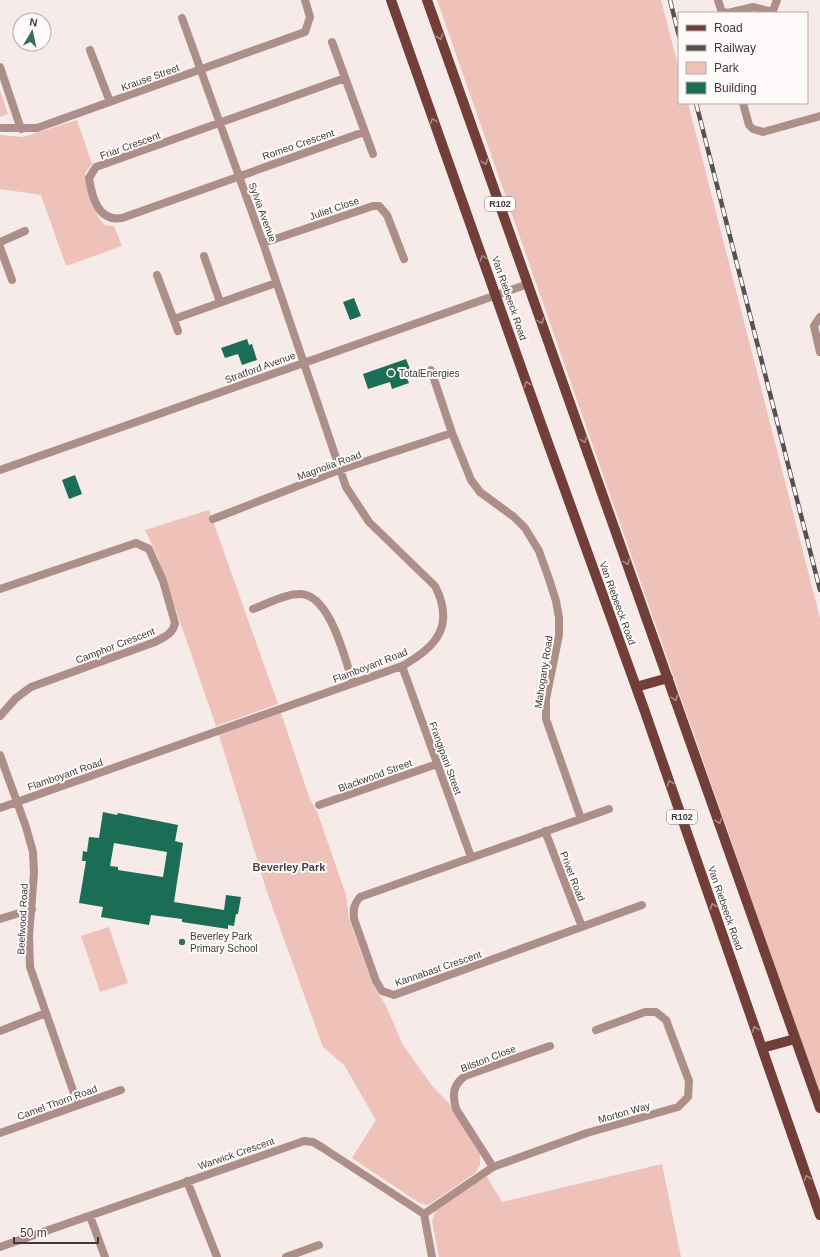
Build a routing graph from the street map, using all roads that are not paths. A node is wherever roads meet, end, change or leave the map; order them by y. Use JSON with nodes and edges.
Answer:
{"nodes":[{"id":1,"x":305,"y":0,"type":"edge"},
{"id":2,"x":391,"y":0,"type":"edge"},
{"id":3,"x":428,"y":0,"type":"edge"},
{"id":4,"x":718,"y":0,"type":"edge"},
{"id":5,"x":777,"y":0,"type":"edge"},
{"id":6,"x":721,"y":12,"type":"edge"},
{"id":7,"x":732,"y":12,"type":"edge"},
{"id":8,"x":772,"y":12,"type":"edge"},
{"id":9,"x":182,"y":18,"type":"dead end"},
{"id":10,"x":332,"y":42,"type":"dead end"},
{"id":11,"x":90,"y":50,"type":"dead end"},
{"id":12,"x":0,"y":67,"type":"edge"},
{"id":13,"x":200,"y":70,"type":"junction"},
{"id":14,"x":345,"y":78,"type":"junction"},
{"id":15,"x":110,"y":102,"type":"junction"},
{"id":16,"x":743,"y":104,"type":"edge"},
{"id":17,"x":820,"y":116,"type":"edge"},
{"id":18,"x":220,"y":123,"type":"junction"},
{"id":19,"x":0,"y":128,"type":"edge"},
{"id":20,"x":21,"y":129,"type":"junction"},
{"id":21,"x":364,"y":132,"type":"junction"},
{"id":22,"x":373,"y":154,"type":"dead end"},
{"id":23,"x":239,"y":175,"type":"junction"},
{"id":24,"x":25,"y":231,"type":"dead end"},
{"id":25,"x":0,"y":242,"type":"edge"},
{"id":26,"x":263,"y":243,"type":"junction"},
{"id":27,"x":0,"y":247,"type":"edge"},
{"id":28,"x":204,"y":256,"type":"dead end"},
{"id":29,"x":404,"y":259,"type":"dead end"},
{"id":30,"x":157,"y":274,"type":"dead end"},
{"id":31,"x":12,"y":280,"type":"dead end"},
{"id":32,"x":276,"y":283,"type":"junction"},
{"id":33,"x":528,"y":284,"type":"junction"},
{"id":34,"x":496,"y":294,"type":"junction"},
{"id":35,"x":220,"y":302,"type":"junction"},
{"id":36,"x":820,"y":317,"type":"edge"},
{"id":37,"x":174,"y":319,"type":"junction"},
{"id":38,"x":178,"y":331,"type":"dead end"},
{"id":39,"x":820,"y":352,"type":"edge"},
{"id":40,"x":303,"y":363,"type":"junction"},
{"id":41,"x":431,"y":370,"type":"dead end"},
{"id":42,"x":452,"y":433,"type":"junction"},
{"id":43,"x":0,"y":470,"type":"edge"},
{"id":44,"x":339,"y":470,"type":"junction"},
{"id":45,"x":213,"y":519,"type":"dead end"},
{"id":46,"x":0,"y":589,"type":"edge"},
{"id":47,"x":252,"y":609,"type":"dead end"},
{"id":48,"x":402,"y":666,"type":"junction"},
{"id":49,"x":668,"y":678,"type":"junction"},
{"id":50,"x":353,"y":683,"type":"junction"},
{"id":51,"x":636,"y":687,"type":"junction"},
{"id":52,"x":0,"y":716,"type":"edge"},
{"id":53,"x":0,"y":754,"type":"edge"},
{"id":54,"x":437,"y":764,"type":"junction"},
{"id":55,"x":17,"y":802,"type":"junction"},
{"id":56,"x":319,"y":806,"type":"dead end"},
{"id":57,"x":0,"y":808,"type":"edge"},
{"id":58,"x":609,"y":809,"type":"dead end"},
{"id":59,"x":581,"y":819,"type":"junction"},
{"id":60,"x":545,"y":831,"type":"junction"},
{"id":61,"x":471,"y":857,"type":"junction"},
{"id":62,"x":642,"y":906,"type":"dead end"},
{"id":63,"x":32,"y":909,"type":"junction"},
{"id":64,"x":0,"y":919,"type":"edge"},
{"id":65,"x":582,"y":927,"type":"junction"},
{"id":66,"x":46,"y":1013,"type":"junction"},
{"id":67,"x":596,"y":1030,"type":"dead end"},
{"id":68,"x":0,"y":1031,"type":"edge"},
{"id":69,"x":796,"y":1038,"type":"junction"},
{"id":70,"x":550,"y":1046,"type":"dead end"},
{"id":71,"x":762,"y":1048,"type":"junction"},
{"id":72,"x":121,"y":1090,"type":"dead end"},
{"id":73,"x":78,"y":1105,"type":"junction"},
{"id":74,"x":820,"y":1108,"type":"edge"},
{"id":75,"x":0,"y":1133,"type":"edge"},
{"id":76,"x":493,"y":1167,"type":"junction"},
{"id":77,"x":187,"y":1181,"type":"junction"},
{"id":78,"x":424,"y":1214,"type":"junction"},
{"id":79,"x":820,"y":1215,"type":"edge"},
{"id":80,"x":90,"y":1216,"type":"junction"},
{"id":81,"x":318,"y":1245,"type":"dead end"},
{"id":82,"x":0,"y":1247,"type":"edge"},
{"id":83,"x":105,"y":1257,"type":"edge"},
{"id":84,"x":216,"y":1257,"type":"edge"},
{"id":85,"x":286,"y":1257,"type":"edge"},
{"id":86,"x":432,"y":1257,"type":"edge"}],
"edges":[{"from":1,"to":13,"type":"street","name":"Krause Street"},
{"from":34,"to":2,"type":"main road","name":"Van Riebeeck Road","number":"R102","one_way":true},
{"from":3,"to":33,"type":"main road","number":"R102","one_way":true},
{"from":4,"to":6,"type":"street"},
{"from":5,"to":8,"type":"street"},
{"from":7,"to":8,"type":"street"},
{"from":9,"to":13,"type":"street","name":"Sylvia Avenue"},
{"from":10,"to":14,"type":"street"},
{"from":11,"to":15,"type":"street"},
{"from":12,"to":20,"type":"street"},
{"from":13,"to":15,"type":"street","name":"Krause Street"},
{"from":13,"to":18,"type":"street","name":"Sylvia Avenue"},
{"from":14,"to":18,"type":"street"},
{"from":14,"to":21,"type":"street"},
{"from":15,"to":20,"type":"street","name":"Krause Street"},
{"from":16,"to":17,"type":"street"},
{"from":18,"to":23,"type":"street","name":"Sylvia Avenue"},
{"from":18,"to":23,"type":"street","name":"Friar Crescent"},
{"from":19,"to":20,"type":"street","name":"Krause Street"},
{"from":21,"to":22,"type":"street"},
{"from":21,"to":23,"type":"street","name":"Romeo Crescent"},
{"from":23,"to":26,"type":"street","name":"Sylvia Avenue"},
{"from":24,"to":25,"type":"street"},
{"from":26,"to":29,"type":"street","name":"Juliet Close"},
{"from":26,"to":32,"type":"street","name":"Sylvia Avenue"},
{"from":27,"to":31,"type":"street"},
{"from":28,"to":35,"type":"street"},
{"from":30,"to":37,"type":"street"},
{"from":32,"to":35,"type":"street"},
{"from":32,"to":40,"type":"street","name":"Sylvia Avenue"},
{"from":33,"to":34,"type":"street","name":"Stratford Avenue"},
{"from":33,"to":49,"type":"main road","number":"R102","one_way":true},
{"from":34,"to":40,"type":"street","name":"Stratford Avenue"},
{"from":51,"to":34,"type":"main road","name":"Van Riebeeck Road","number":"R102","one_way":true},
{"from":35,"to":37,"type":"street"},
{"from":36,"to":39,"type":"street"},
{"from":37,"to":38,"type":"street"},
{"from":40,"to":43,"type":"street","name":"Stratford Avenue"},
{"from":40,"to":44,"type":"street","name":"Flamboyant Road"},
{"from":41,"to":42,"type":"street","name":"Mahogany Road"},
{"from":42,"to":44,"type":"street","name":"Magnolia Road"},
{"from":42,"to":59,"type":"street","name":"Mahogany Road"},
{"from":44,"to":45,"type":"street","name":"Magnolia Road"},
{"from":44,"to":48,"type":"street","name":"Flamboyant Road"},
{"from":46,"to":52,"type":"street","name":"Camphor Crescent"},
{"from":47,"to":50,"type":"street"},
{"from":48,"to":50,"type":"street","name":"Flamboyant Road"},
{"from":48,"to":54,"type":"street","name":"Frangipani Street"},
{"from":49,"to":51,"type":"main road"},
{"from":49,"to":69,"type":"main road","number":"R102","one_way":true},
{"from":50,"to":55,"type":"street","name":"Flamboyant Road"},
{"from":71,"to":51,"type":"main road","name":"Van Riebeeck Road","number":"R102","one_way":true},
{"from":53,"to":55,"type":"street","name":"Beefwood Road"},
{"from":54,"to":56,"type":"street","name":"Blackwood Street"},
{"from":54,"to":61,"type":"street","name":"Frangipani Street"},
{"from":55,"to":57,"type":"street","name":"Flamboyant Road"},
{"from":55,"to":63,"type":"street","name":"Beefwood Road"},
{"from":58,"to":59,"type":"street","name":"Kannabast Crescent"},
{"from":59,"to":60,"type":"street","name":"Kannabast Crescent"},
{"from":60,"to":61,"type":"street","name":"Kannabast Crescent"},
{"from":60,"to":65,"type":"street","name":"Privet Road"},
{"from":61,"to":65,"type":"street","name":"Kannabast Crescent"},
{"from":62,"to":65,"type":"street","name":"Kannabast Crescent"},
{"from":63,"to":64,"type":"street"},
{"from":63,"to":66,"type":"street","name":"Beefwood Road"},
{"from":66,"to":68,"type":"street"},
{"from":66,"to":73,"type":"street","name":"Beefwood Road"},
{"from":67,"to":76,"type":"street","name":"Morton Way"},
{"from":69,"to":71,"type":"main road"},
{"from":69,"to":74,"type":"main road","number":"R102"},
{"from":70,"to":76,"type":"street","name":"Bilston Close"},
{"from":79,"to":71,"type":"main road","name":"Van Riebeeck Road","number":"R102","one_way":true},
{"from":72,"to":73,"type":"street","name":"Camel Thorn Road"},
{"from":73,"to":75,"type":"street","name":"Camel Thorn Road"},
{"from":76,"to":78,"type":"street","name":"Morton Way"},
{"from":77,"to":78,"type":"street","name":"Warwick Crescent"},
{"from":77,"to":80,"type":"street","name":"Warwick Crescent"},
{"from":77,"to":84,"type":"street"},
{"from":78,"to":86,"type":"street"},
{"from":80,"to":82,"type":"street","name":"Warwick Crescent"},
{"from":80,"to":83,"type":"street"},
{"from":81,"to":85,"type":"street"}]}
